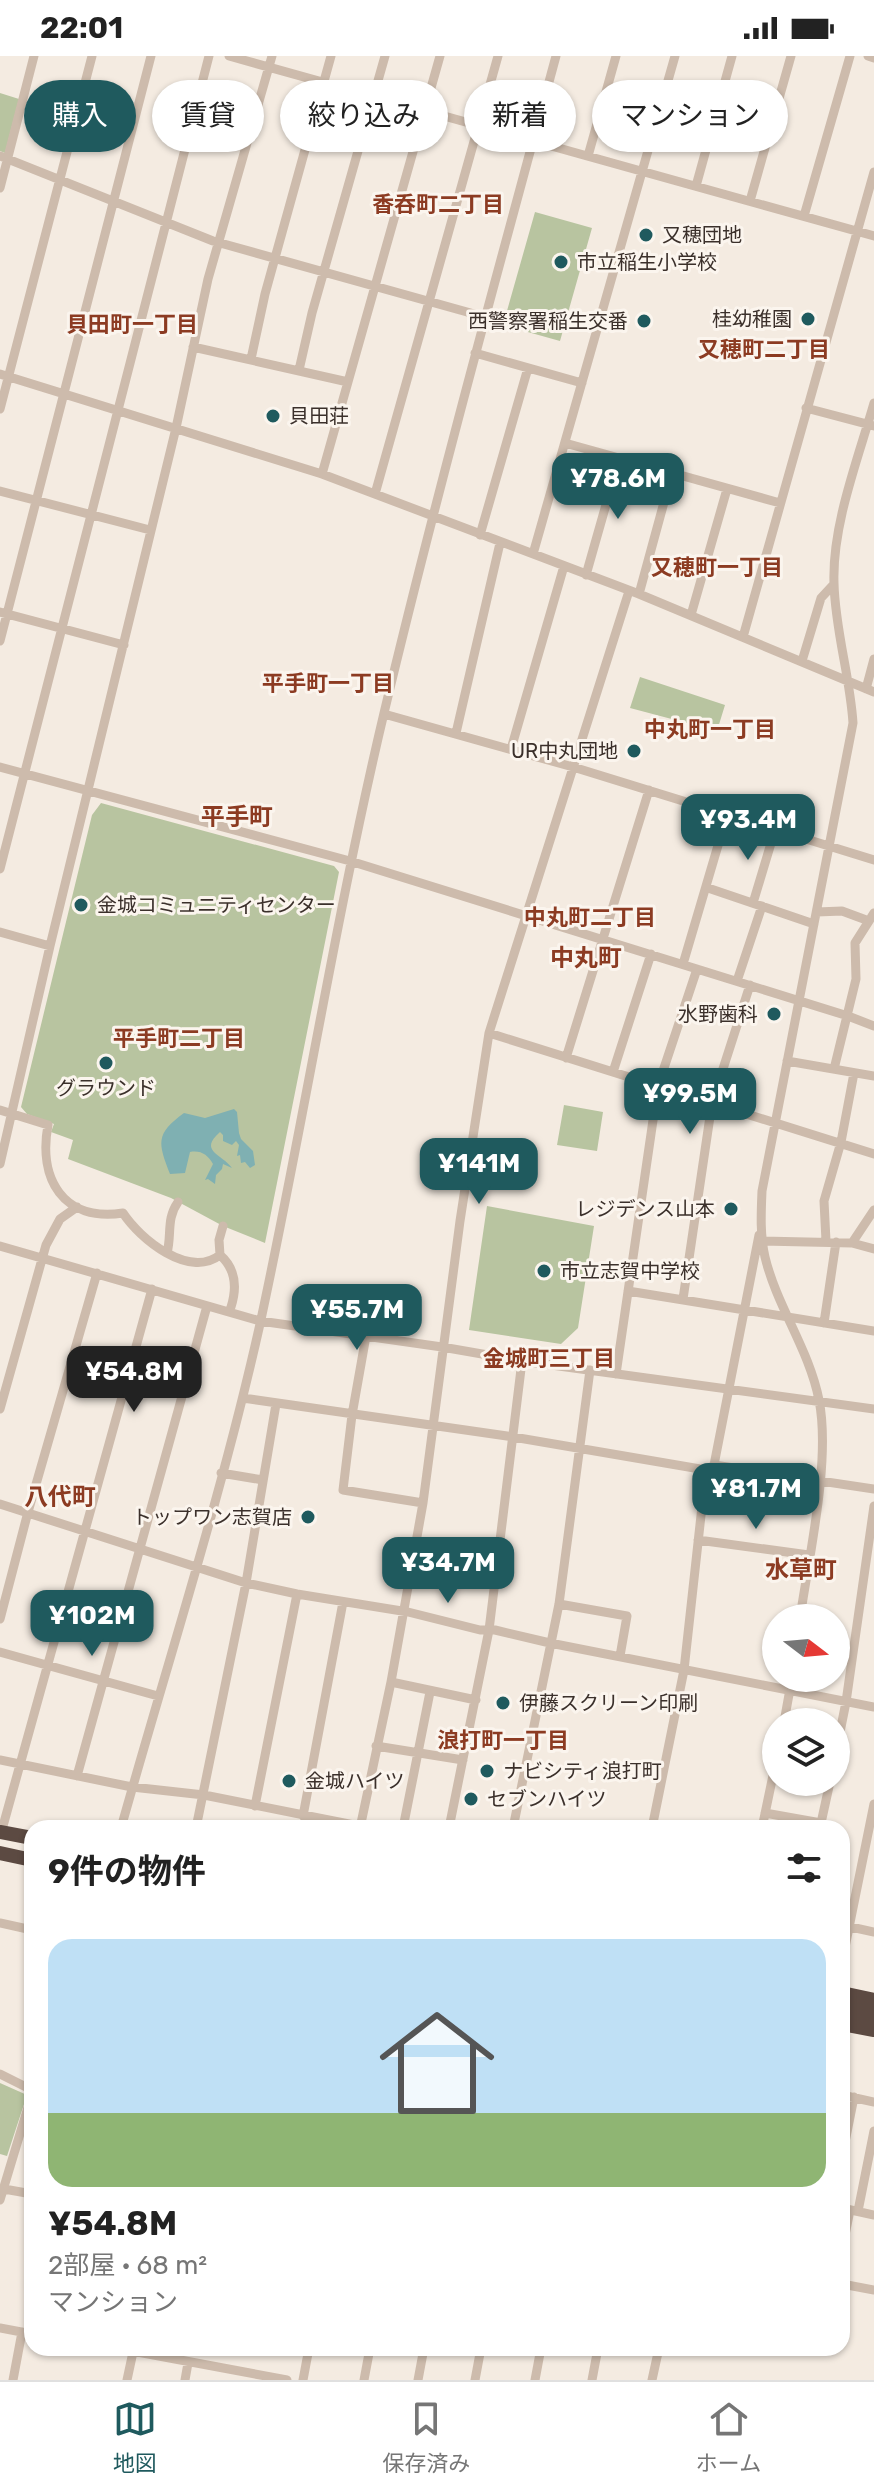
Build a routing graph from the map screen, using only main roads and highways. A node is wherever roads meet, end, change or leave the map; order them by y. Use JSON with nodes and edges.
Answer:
{"nodes":[{"id":1,"x":1,"y":1828,"type":"edge"},
{"id":2,"x":24,"y":1831,"type":"edge"},
{"id":3,"x":24,"y":1835,"type":"edge"},
{"id":4,"x":0,"y":1844,"type":"edge"},
{"id":5,"x":24,"y":1849,"type":"edge"},
{"id":6,"x":0,"y":1853,"type":"edge"},
{"id":7,"x":24,"y":1858,"type":"edge"},
{"id":8,"x":850,"y":1995,"type":"edge"},
{"id":9,"x":874,"y":2000,"type":"edge"},
{"id":10,"x":850,"y":2005,"type":"edge"},
{"id":11,"x":874,"y":2010,"type":"edge"},
{"id":12,"x":850,"y":2014,"type":"edge"},
{"id":13,"x":874,"y":2019,"type":"edge"},
{"id":14,"x":850,"y":2026,"type":"edge"},
{"id":15,"x":874,"y":2030,"type":"edge"}],
"edges":[{"from":1,"to":2,"type":"highway"},
{"from":1,"to":3,"type":"highway"},
{"from":4,"to":5,"type":"highway"},
{"from":6,"to":7,"type":"highway"},
{"from":8,"to":9,"type":"highway"},
{"from":10,"to":11,"type":"highway"},
{"from":12,"to":13,"type":"highway"},
{"from":14,"to":15,"type":"highway"}]}
